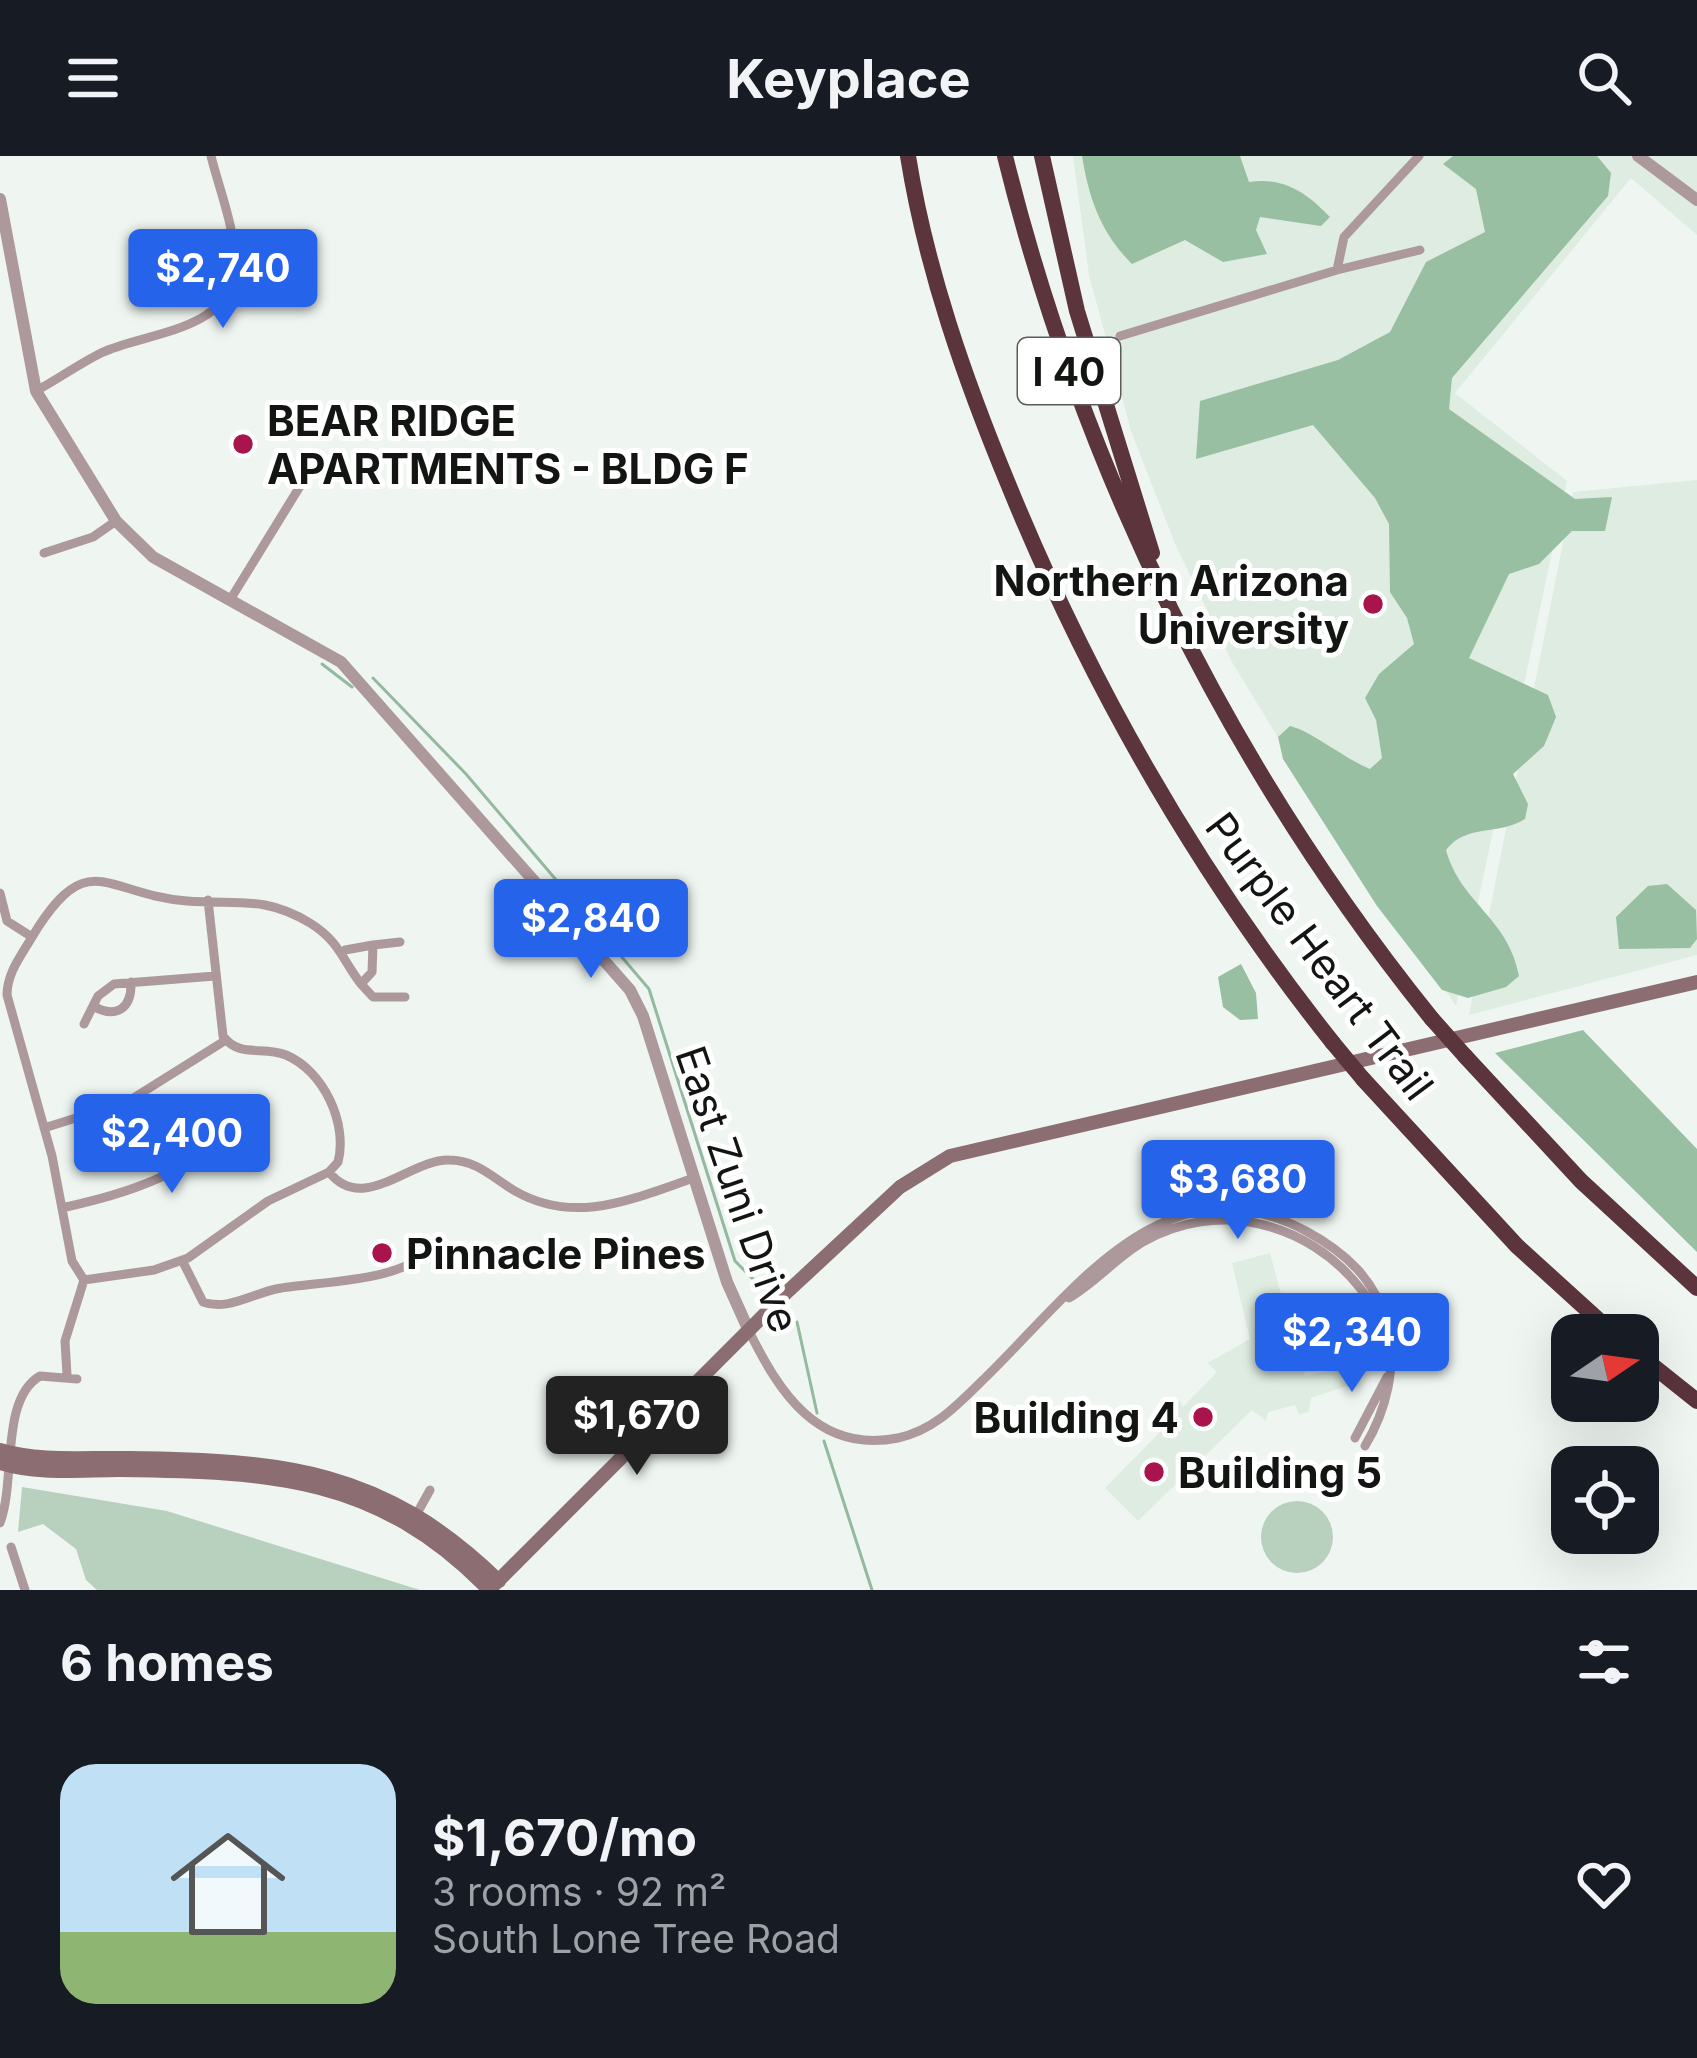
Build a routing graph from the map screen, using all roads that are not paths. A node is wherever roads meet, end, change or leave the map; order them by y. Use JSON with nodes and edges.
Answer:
{"nodes":[{"id":1,"x":212,"y":156,"type":"edge"},
{"id":2,"x":904,"y":156,"type":"edge"},
{"id":3,"x":1005,"y":156,"type":"edge"},
{"id":4,"x":1042,"y":156,"type":"edge"},
{"id":5,"x":1052,"y":156,"type":"edge"},
{"id":6,"x":1418,"y":156,"type":"edge"},
{"id":7,"x":1638,"y":156,"type":"edge"},
{"id":8,"x":0,"y":199,"type":"edge"},
{"id":9,"x":1697,"y":200,"type":"edge"},
{"id":10,"x":4,"y":245,"type":"edge"},
{"id":11,"x":1064,"y":250,"type":"junction"},
{"id":12,"x":1420,"y":250,"type":"dead end"},
{"id":13,"x":1337,"y":271,"type":"junction"},
{"id":14,"x":1120,"y":337,"type":"dead end"},
{"id":15,"x":36,"y":392,"type":"junction"},
{"id":16,"x":321,"y":463,"type":"dead end"},
{"id":17,"x":116,"y":521,"type":"junction"},
{"id":18,"x":44,"y":553,"type":"dead end"},
{"id":19,"x":1158,"y":577,"type":"junction"},
{"id":20,"x":230,"y":600,"type":"junction"},
{"id":21,"x":1,"y":898,"type":"edge"},
{"id":22,"x":208,"y":900,"type":"junction"},
{"id":23,"x":3,"y":922,"type":"edge"},
{"id":24,"x":32,"y":937,"type":"junction"},
{"id":25,"x":400,"y":943,"type":"dead end"},
{"id":26,"x":373,"y":945,"type":"junction"},
{"id":27,"x":345,"y":950,"type":"junction"},
{"id":28,"x":214,"y":976,"type":"junction"},
{"id":29,"x":131,"y":982,"type":"junction"},
{"id":30,"x":1697,"y":982,"type":"edge"},
{"id":31,"x":361,"y":984,"type":"junction"},
{"id":32,"x":405,"y":998,"type":"dead end"},
{"id":33,"x":93,"y":1006,"type":"junction"},
{"id":34,"x":83,"y":1024,"type":"dead end"},
{"id":35,"x":226,"y":1040,"type":"junction"},
{"id":36,"x":234,"y":1113,"type":"dead end"},
{"id":37,"x":44,"y":1128,"type":"junction"},
{"id":38,"x":329,"y":1172,"type":"junction"},
{"id":39,"x":694,"y":1178,"type":"junction"},
{"id":40,"x":62,"y":1208,"type":"junction"},
{"id":41,"x":429,"y":1249,"type":"dead end"},
{"id":42,"x":182,"y":1261,"type":"junction"},
{"id":43,"x":84,"y":1280,"type":"junction"},
{"id":44,"x":1697,"y":1288,"type":"edge"},
{"id":45,"x":1592,"y":1314,"type":"edge"},
{"id":46,"x":749,"y":1331,"type":"junction"},
{"id":47,"x":1659,"y":1371,"type":"edge"},
{"id":48,"x":1387,"y":1377,"type":"junction"},
{"id":49,"x":1697,"y":1401,"type":"edge"},
{"id":50,"x":1354,"y":1438,"type":"dead end"},
{"id":51,"x":1364,"y":1446,"type":"dead end"},
{"id":52,"x":4,"y":1461,"type":"edge"},
{"id":53,"x":430,"y":1490,"type":"dead end"},
{"id":54,"x":414,"y":1519,"type":"junction"},
{"id":55,"x":0,"y":1523,"type":"edge"},
{"id":56,"x":11,"y":1547,"type":"dead end"},
{"id":57,"x":496,"y":1588,"type":"edge"},
{"id":58,"x":25,"y":1590,"type":"edge"}],
"edges":[{"from":1,"to":15,"type":"street"},
{"from":2,"to":45,"type":"highway","name":"Purple Heart Trail","number":"I 40","bridge":true},
{"from":3,"to":19,"type":"highway","name":"Purple Heart Trail","number":"I 40"},
{"from":4,"to":11,"type":"highway"},
{"from":5,"to":11,"type":"highway"},
{"from":6,"to":13,"type":"street"},
{"from":7,"to":9,"type":"street"},
{"from":8,"to":10,"type":"street","name":"East Zuni Drive"},
{"from":10,"to":15,"type":"street","name":"East Zuni Drive"},
{"from":11,"to":19,"type":"highway"},
{"from":12,"to":13,"type":"street"},
{"from":13,"to":14,"type":"street"},
{"from":15,"to":17,"type":"street","name":"East Zuni Drive"},
{"from":16,"to":20,"type":"street"},
{"from":17,"to":18,"type":"street"},
{"from":17,"to":20,"type":"street","name":"East Zuni Drive"},
{"from":19,"to":44,"type":"highway","name":"Purple Heart Trail","number":"I 40","bridge":true},
{"from":20,"to":39,"type":"street","name":"East Zuni Drive"},
{"from":21,"to":23,"type":"street"},
{"from":22,"to":24,"type":"street"},
{"from":22,"to":27,"type":"street"},
{"from":22,"to":28,"type":"street"},
{"from":23,"to":24,"type":"street"},
{"from":24,"to":37,"type":"street"},
{"from":25,"to":26,"type":"street"},
{"from":26,"to":27,"type":"street"},
{"from":26,"to":31,"type":"street"},
{"from":27,"to":31,"type":"street"},
{"from":28,"to":29,"type":"street"},
{"from":28,"to":35,"type":"street"},
{"from":29,"to":33,"type":"street"},
{"from":29,"to":33,"type":"street"},
{"from":30,"to":46,"type":"main road"},
{"from":31,"to":32,"type":"street"},
{"from":33,"to":34,"type":"street"},
{"from":35,"to":37,"type":"street"},
{"from":35,"to":38,"type":"street"},
{"from":36,"to":40,"type":"street"},
{"from":37,"to":40,"type":"street"},
{"from":38,"to":39,"type":"street"},
{"from":38,"to":42,"type":"street"},
{"from":39,"to":46,"type":"street","name":"East Zuni Drive"},
{"from":40,"to":43,"type":"street"},
{"from":41,"to":42,"type":"street"},
{"from":42,"to":43,"type":"street"},
{"from":43,"to":52,"type":"street"},
{"from":46,"to":48,"type":"street","name":"East Zuni Drive"},
{"from":46,"to":57,"type":"main road"},
{"from":47,"to":49,"type":"highway"},
{"from":48,"to":50,"type":"street","name":"East Zuni Drive"},
{"from":48,"to":51,"type":"street","name":"East Zuni Drive"},
{"from":52,"to":54,"type":"main road"},
{"from":52,"to":55,"type":"street"},
{"from":53,"to":54,"type":"street"},
{"from":54,"to":57,"type":"main road"},
{"from":56,"to":58,"type":"street"}]}
